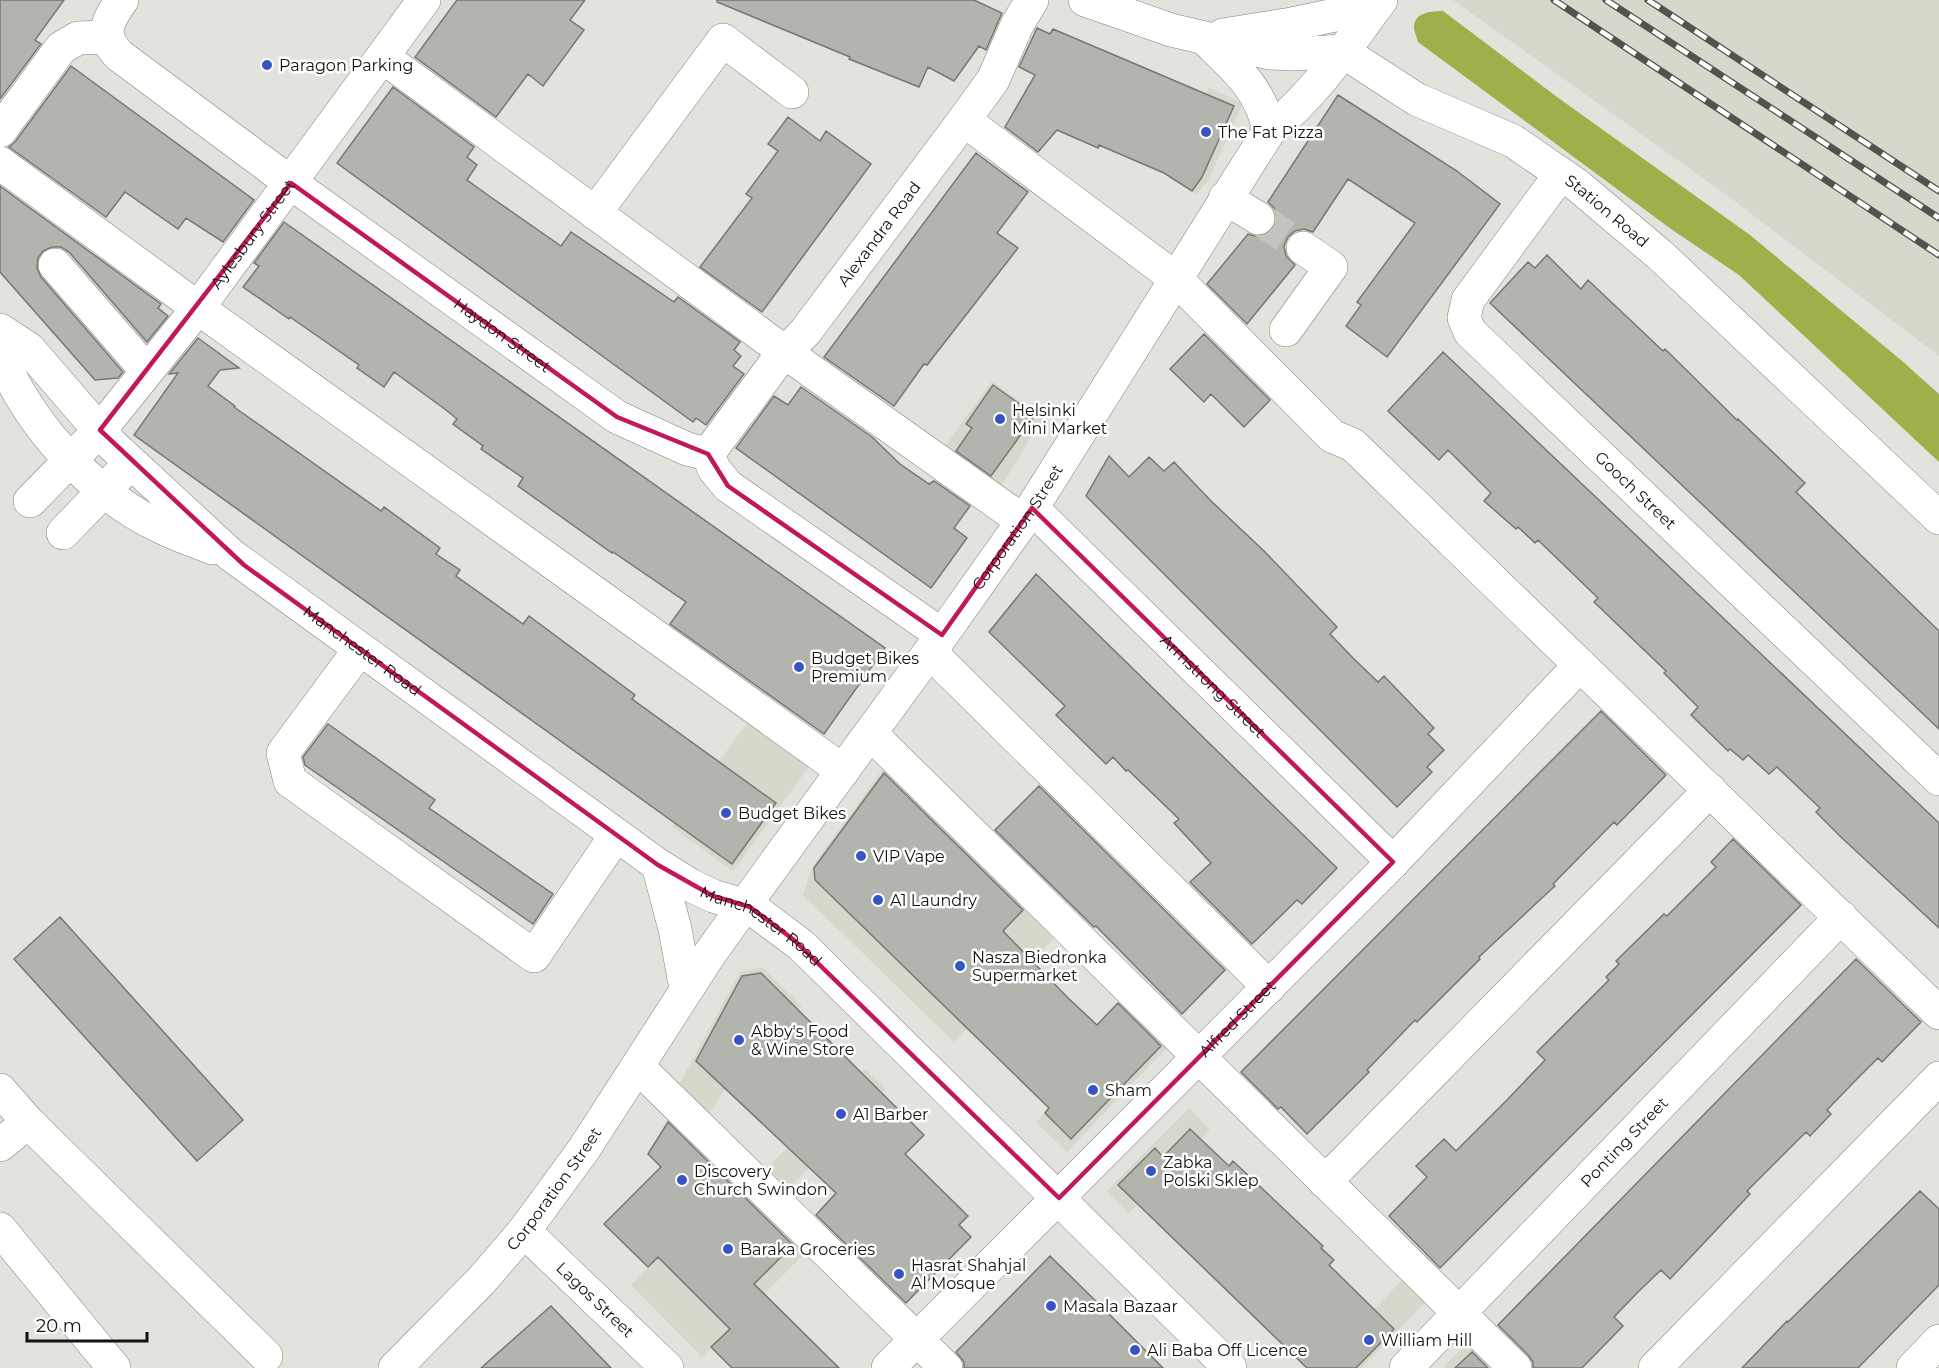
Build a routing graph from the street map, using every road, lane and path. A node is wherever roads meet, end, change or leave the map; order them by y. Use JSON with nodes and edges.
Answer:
{"nodes":[{"id":1,"x":122,"y":0,"type":"edge"},
{"id":2,"x":424,"y":0,"type":"edge"},
{"id":3,"x":1032,"y":0,"type":"edge"},
{"id":4,"x":1085,"y":0,"type":"edge"},
{"id":5,"x":1379,"y":3,"type":"edge"},
{"id":6,"x":106,"y":37,"type":"junction"},
{"id":7,"x":1204,"y":38,"type":"junction"},
{"id":8,"x":1342,"y":51,"type":"junction"},
{"id":9,"x":383,"y":57,"type":"junction"},
{"id":10,"x":792,"y":92,"type":"dead end"},
{"id":11,"x":964,"y":120,"type":"junction"},
{"id":12,"x":0,"y":131,"type":"edge"},
{"id":13,"x":1269,"y":131,"type":"junction"},
{"id":14,"x":0,"y":164,"type":"edge"},
{"id":15,"x":1560,"y":175,"type":"junction"},
{"id":16,"x":291,"y":183,"type":"junction"},
{"id":17,"x":1225,"y":198,"type":"junction"},
{"id":18,"x":596,"y":213,"type":"junction"},
{"id":19,"x":1258,"y":218,"type":"tunnel mouth"},
{"id":20,"x":1303,"y":248,"type":"tunnel mouth"},
{"id":21,"x":56,"y":265,"type":"dead end"},
{"id":22,"x":1175,"y":278,"type":"junction"},
{"id":23,"x":198,"y":308,"type":"junction"},
{"id":24,"x":0,"y":330,"type":"edge"},
{"id":25,"x":1286,"y":330,"type":"dead end"},
{"id":26,"x":786,"y":353,"type":"junction"},
{"id":27,"x":0,"y":355,"type":"edge"},
{"id":28,"x":147,"y":371,"type":"junction"},
{"id":29,"x":100,"y":430,"type":"junction"},
{"id":30,"x":708,"y":454,"type":"junction"},
{"id":31,"x":71,"y":460,"type":"junction"},
{"id":32,"x":131,"y":463,"type":"junction"},
{"id":33,"x":104,"y":491,"type":"junction"},
{"id":34,"x":30,"y":501,"type":"dead end"},
{"id":35,"x":1028,"y":515,"type":"junction"},
{"id":36,"x":1939,"y":518,"type":"edge"},
{"id":37,"x":63,"y":532,"type":"dead end"},
{"id":38,"x":231,"y":555,"type":"junction"},
{"id":39,"x":936,"y":644,"type":"junction"},
{"id":40,"x":360,"y":649,"type":"junction"},
{"id":41,"x":1580,"y":665,"type":"junction"},
{"id":42,"x":871,"y":734,"type":"junction"},
{"id":43,"x":843,"y":771,"type":"junction"},
{"id":44,"x":1939,"y":779,"type":"edge"},
{"id":45,"x":1710,"y":790,"type":"junction"},
{"id":46,"x":616,"y":835,"type":"junction"},
{"id":47,"x":1393,"y":862,"type":"junction"},
{"id":48,"x":658,"y":865,"type":"junction"},
{"id":49,"x":745,"y":904,"type":"junction"},
{"id":50,"x":1841,"y":917,"type":"junction"},
{"id":51,"x":1269,"y":987,"type":"junction"},
{"id":52,"x":686,"y":989,"type":"junction"},
{"id":53,"x":1939,"y":1013,"type":"edge"},
{"id":54,"x":1199,"y":1058,"type":"junction"},
{"id":55,"x":638,"y":1067,"type":"junction"},
{"id":56,"x":1939,"y":1078,"type":"edge"},
{"id":57,"x":0,"y":1090,"type":"edge"},
{"id":58,"x":28,"y":1122,"type":"junction"},
{"id":59,"x":0,"y":1145,"type":"edge"},
{"id":60,"x":1325,"y":1182,"type":"junction"},
{"id":61,"x":1059,"y":1198,"type":"junction"},
{"id":62,"x":0,"y":1229,"type":"edge"},
{"id":63,"x":524,"y":1231,"type":"junction"},
{"id":64,"x":1460,"y":1312,"type":"junction"},
{"id":65,"x":917,"y":1339,"type":"junction"},
{"id":66,"x":1939,"y":1341,"type":"edge"},
{"id":67,"x":266,"y":1356,"type":"dead end"},
{"id":68,"x":397,"y":1367,"type":"edge"},
{"id":69,"x":114,"y":1368,"type":"edge"},
{"id":70,"x":667,"y":1368,"type":"edge"},
{"id":71,"x":888,"y":1368,"type":"edge"},
{"id":72,"x":946,"y":1368,"type":"edge"},
{"id":73,"x":1230,"y":1368,"type":"edge"},
{"id":74,"x":1406,"y":1368,"type":"edge"},
{"id":75,"x":1515,"y":1368,"type":"edge"},
{"id":76,"x":1655,"y":1368,"type":"edge"},
{"id":77,"x":1913,"y":1368,"type":"edge"}],
"edges":[{"from":1,"to":6,"type":"street"},
{"from":2,"to":9,"type":"street","name":"Aylesbury Street"},
{"from":3,"to":11,"type":"street","name":"Alexandra Road"},
{"from":4,"to":7,"type":"street"},
{"from":5,"to":7,"type":"street"},
{"from":5,"to":8,"type":"street","name":"Corporation Street"},
{"from":6,"to":12,"type":"street"},
{"from":6,"to":16,"type":"street","name":"Haydon Street"},
{"from":7,"to":8,"type":"street"},
{"from":7,"to":13,"type":"street"},
{"from":8,"to":13,"type":"street","name":"Corporation Street"},
{"from":8,"to":15,"type":"street","name":"Station Road"},
{"from":9,"to":16,"type":"street","name":"Aylesbury Street"},
{"from":9,"to":18,"type":"street","name":"Armstrong Street"},
{"from":10,"to":18,"type":"street"},
{"from":11,"to":22,"type":"street"},
{"from":11,"to":26,"type":"street","name":"Alexandra Road"},
{"from":13,"to":17,"type":"street","name":"Corporation Street"},
{"from":14,"to":23,"type":"street"},
{"from":15,"to":36,"type":"street","name":"Station Road"},
{"from":15,"to":44,"type":"street","name":"Gooch Street"},
{"from":16,"to":23,"type":"street","name":"Aylesbury Street"},
{"from":16,"to":30,"type":"street","name":"Haydon Street"},
{"from":17,"to":19,"type":"street"},
{"from":17,"to":22,"type":"street","name":"Corporation Street"},
{"from":18,"to":26,"type":"street","name":"Armstrong Street"},
{"from":20,"to":25,"type":"street"},
{"from":21,"to":28,"type":"street"},
{"from":22,"to":35,"type":"street","name":"Corporation Street"},
{"from":22,"to":41,"type":"street"},
{"from":23,"to":28,"type":"street","name":"Aylesbury Street"},
{"from":23,"to":43,"type":"street"},
{"from":24,"to":29,"type":"street","name":"Manchester Road"},
{"from":26,"to":30,"type":"street","name":"Alexandra Road"},
{"from":26,"to":35,"type":"street","name":"Armstrong Street"},
{"from":27,"to":31,"type":"street","name":"Manchester Road"},
{"from":28,"to":29,"type":"street","name":"Aylesbury Street"},
{"from":29,"to":31,"type":"street","name":"Aylesbury Street"},
{"from":29,"to":32,"type":"street","name":"Manchester Road"},
{"from":30,"to":39,"type":"street"},
{"from":31,"to":33,"type":"street","name":"Manchester Road"},
{"from":31,"to":34,"type":"street","name":"Aylesbury Street"},
{"from":32,"to":33,"type":"street"},
{"from":32,"to":38,"type":"street","name":"Manchester Road"},
{"from":33,"to":37,"type":"street"},
{"from":33,"to":38,"type":"street","name":"Manchester Road"},
{"from":35,"to":39,"type":"street","name":"Corporation Street"},
{"from":35,"to":47,"type":"street","name":"Armstrong Street"},
{"from":38,"to":40,"type":"street","name":"Manchester Road"},
{"from":39,"to":42,"type":"street","name":"Corporation Street"},
{"from":39,"to":51,"type":"street"},
{"from":40,"to":46,"type":"street","name":"Manchester Road"},
{"from":40,"to":46,"type":"street"},
{"from":41,"to":45,"type":"street"},
{"from":41,"to":47,"type":"street","name":"Alfred Street"},
{"from":42,"to":43,"type":"street","name":"Corporation Street"},
{"from":42,"to":54,"type":"street"},
{"from":43,"to":49,"type":"street","name":"Corporation Street"},
{"from":45,"to":50,"type":"street"},
{"from":45,"to":60,"type":"street"},
{"from":46,"to":48,"type":"street","name":"Manchester Road"},
{"from":47,"to":51,"type":"street","name":"Alfred Street"},
{"from":48,"to":49,"type":"street","name":"Manchester Road"},
{"from":48,"to":52,"type":"street"},
{"from":49,"to":52,"type":"street","name":"Corporation Street"},
{"from":49,"to":61,"type":"street","name":"Manchester Road"},
{"from":50,"to":53,"type":"street"},
{"from":50,"to":64,"type":"street","name":"Ponting Street"},
{"from":51,"to":54,"type":"street","name":"Alfred Street"},
{"from":52,"to":55,"type":"street","name":"Corporation Street"},
{"from":54,"to":60,"type":"street"},
{"from":54,"to":61,"type":"street","name":"Alfred Street"},
{"from":55,"to":63,"type":"street","name":"Corporation Street"},
{"from":55,"to":65,"type":"street"},
{"from":56,"to":76,"type":"street"},
{"from":57,"to":58,"type":"street"},
{"from":58,"to":59,"type":"street"},
{"from":58,"to":67,"type":"street"},
{"from":60,"to":64,"type":"street"},
{"from":61,"to":65,"type":"street","name":"Alfred Street"},
{"from":61,"to":73,"type":"street","name":"Manchester Road"},
{"from":62,"to":69,"type":"street"},
{"from":63,"to":68,"type":"street","name":"Corporation Street"},
{"from":63,"to":70,"type":"street","name":"Lagos Street"},
{"from":64,"to":74,"type":"street","name":"Ponting Street"},
{"from":64,"to":75,"type":"street"},
{"from":65,"to":71,"type":"street","name":"Alfred Street"},
{"from":65,"to":72,"type":"street"},
{"from":66,"to":77,"type":"street"}]}
